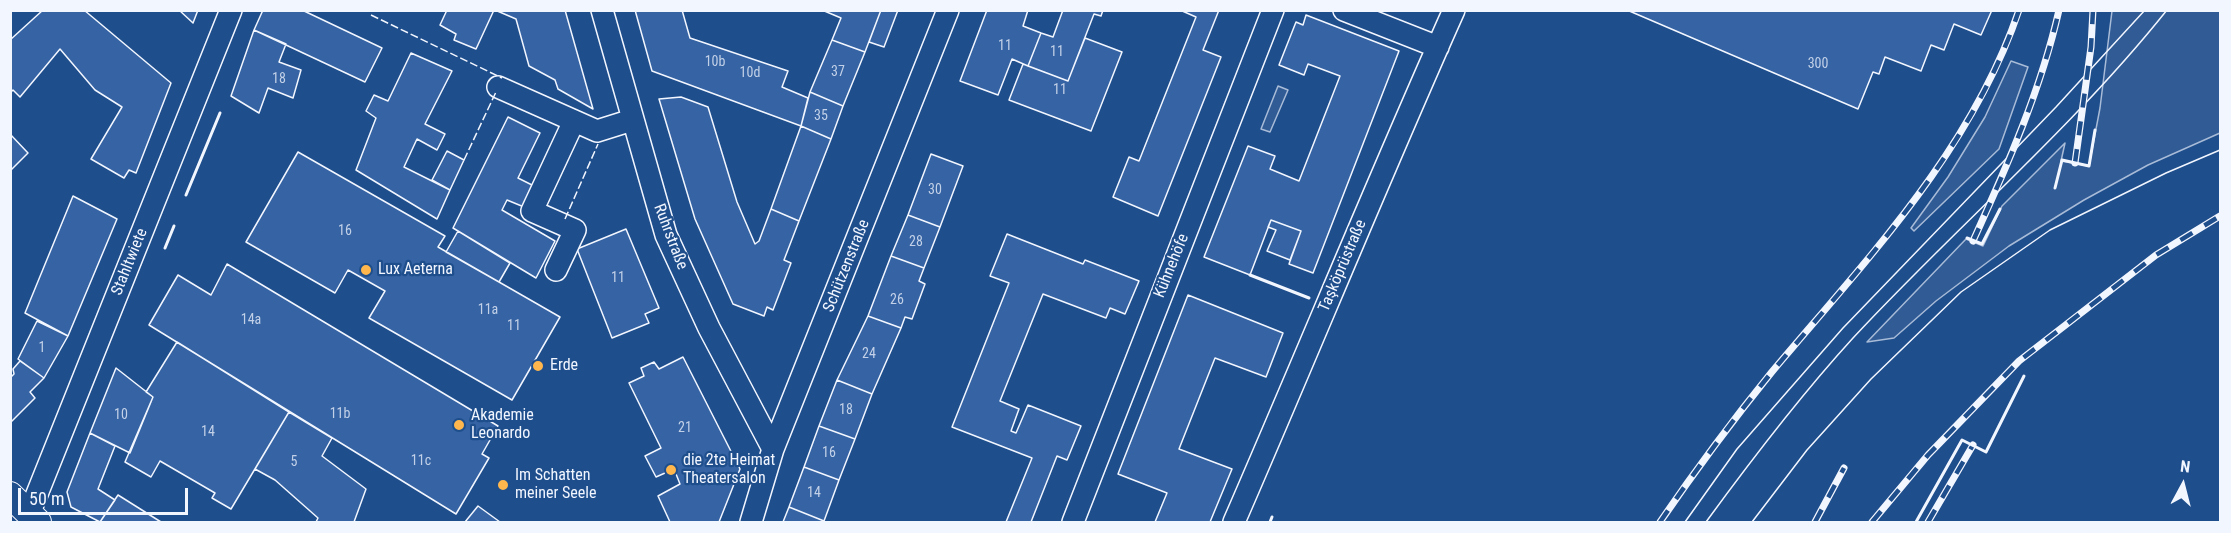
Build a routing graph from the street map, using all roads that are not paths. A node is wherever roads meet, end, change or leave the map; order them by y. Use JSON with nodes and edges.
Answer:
{"nodes":[{"id":1,"x":231,"y":10,"type":"edge"},
{"id":2,"x":602,"y":10,"type":"edge"},
{"id":3,"x":948,"y":10,"type":"edge"},
{"id":4,"x":1273,"y":10,"type":"edge"},
{"id":5,"x":1344,"y":10,"type":"edge"},
{"id":6,"x":1454,"y":10,"type":"edge"},
{"id":7,"x":1438,"y":47,"type":"junction"},
{"id":8,"x":498,"y":87,"type":"dead end"},
{"id":9,"x":632,"y":120,"type":"junction"},
{"id":10,"x":574,"y":121,"type":"junction"},
{"id":11,"x":556,"y":270,"type":"dead end"},
{"id":12,"x":773,"y":449,"type":"junction"},
{"id":13,"x":10,"y":495,"type":"edge"},
{"id":14,"x":33,"y":518,"type":"edge"},
{"id":15,"x":751,"y":522,"type":"edge"},
{"id":16,"x":1074,"y":522,"type":"edge"},
{"id":17,"x":1234,"y":522,"type":"edge"}],
"edges":[{"from":1,"to":14,"type":"street","name":"Stahltwiete"},
{"from":2,"to":9,"type":"street","name":"Ruhrstraße"},
{"from":3,"to":12,"type":"street","name":"Schützenstraße"},
{"from":4,"to":16,"type":"street","name":"Kühnehöfe"},
{"from":5,"to":7,"type":"street"},
{"from":6,"to":7,"type":"street","name":"Taşköprüstraße"},
{"from":7,"to":17,"type":"street","name":"Taşköprüstraße"},
{"from":8,"to":10,"type":"street"},
{"from":9,"to":10,"type":"street"},
{"from":9,"to":12,"type":"street","name":"Ruhrstraße"},
{"from":10,"to":11,"type":"street"},
{"from":12,"to":15,"type":"street","name":"Schützenstraße"},
{"from":13,"to":14,"type":"street"}]}
